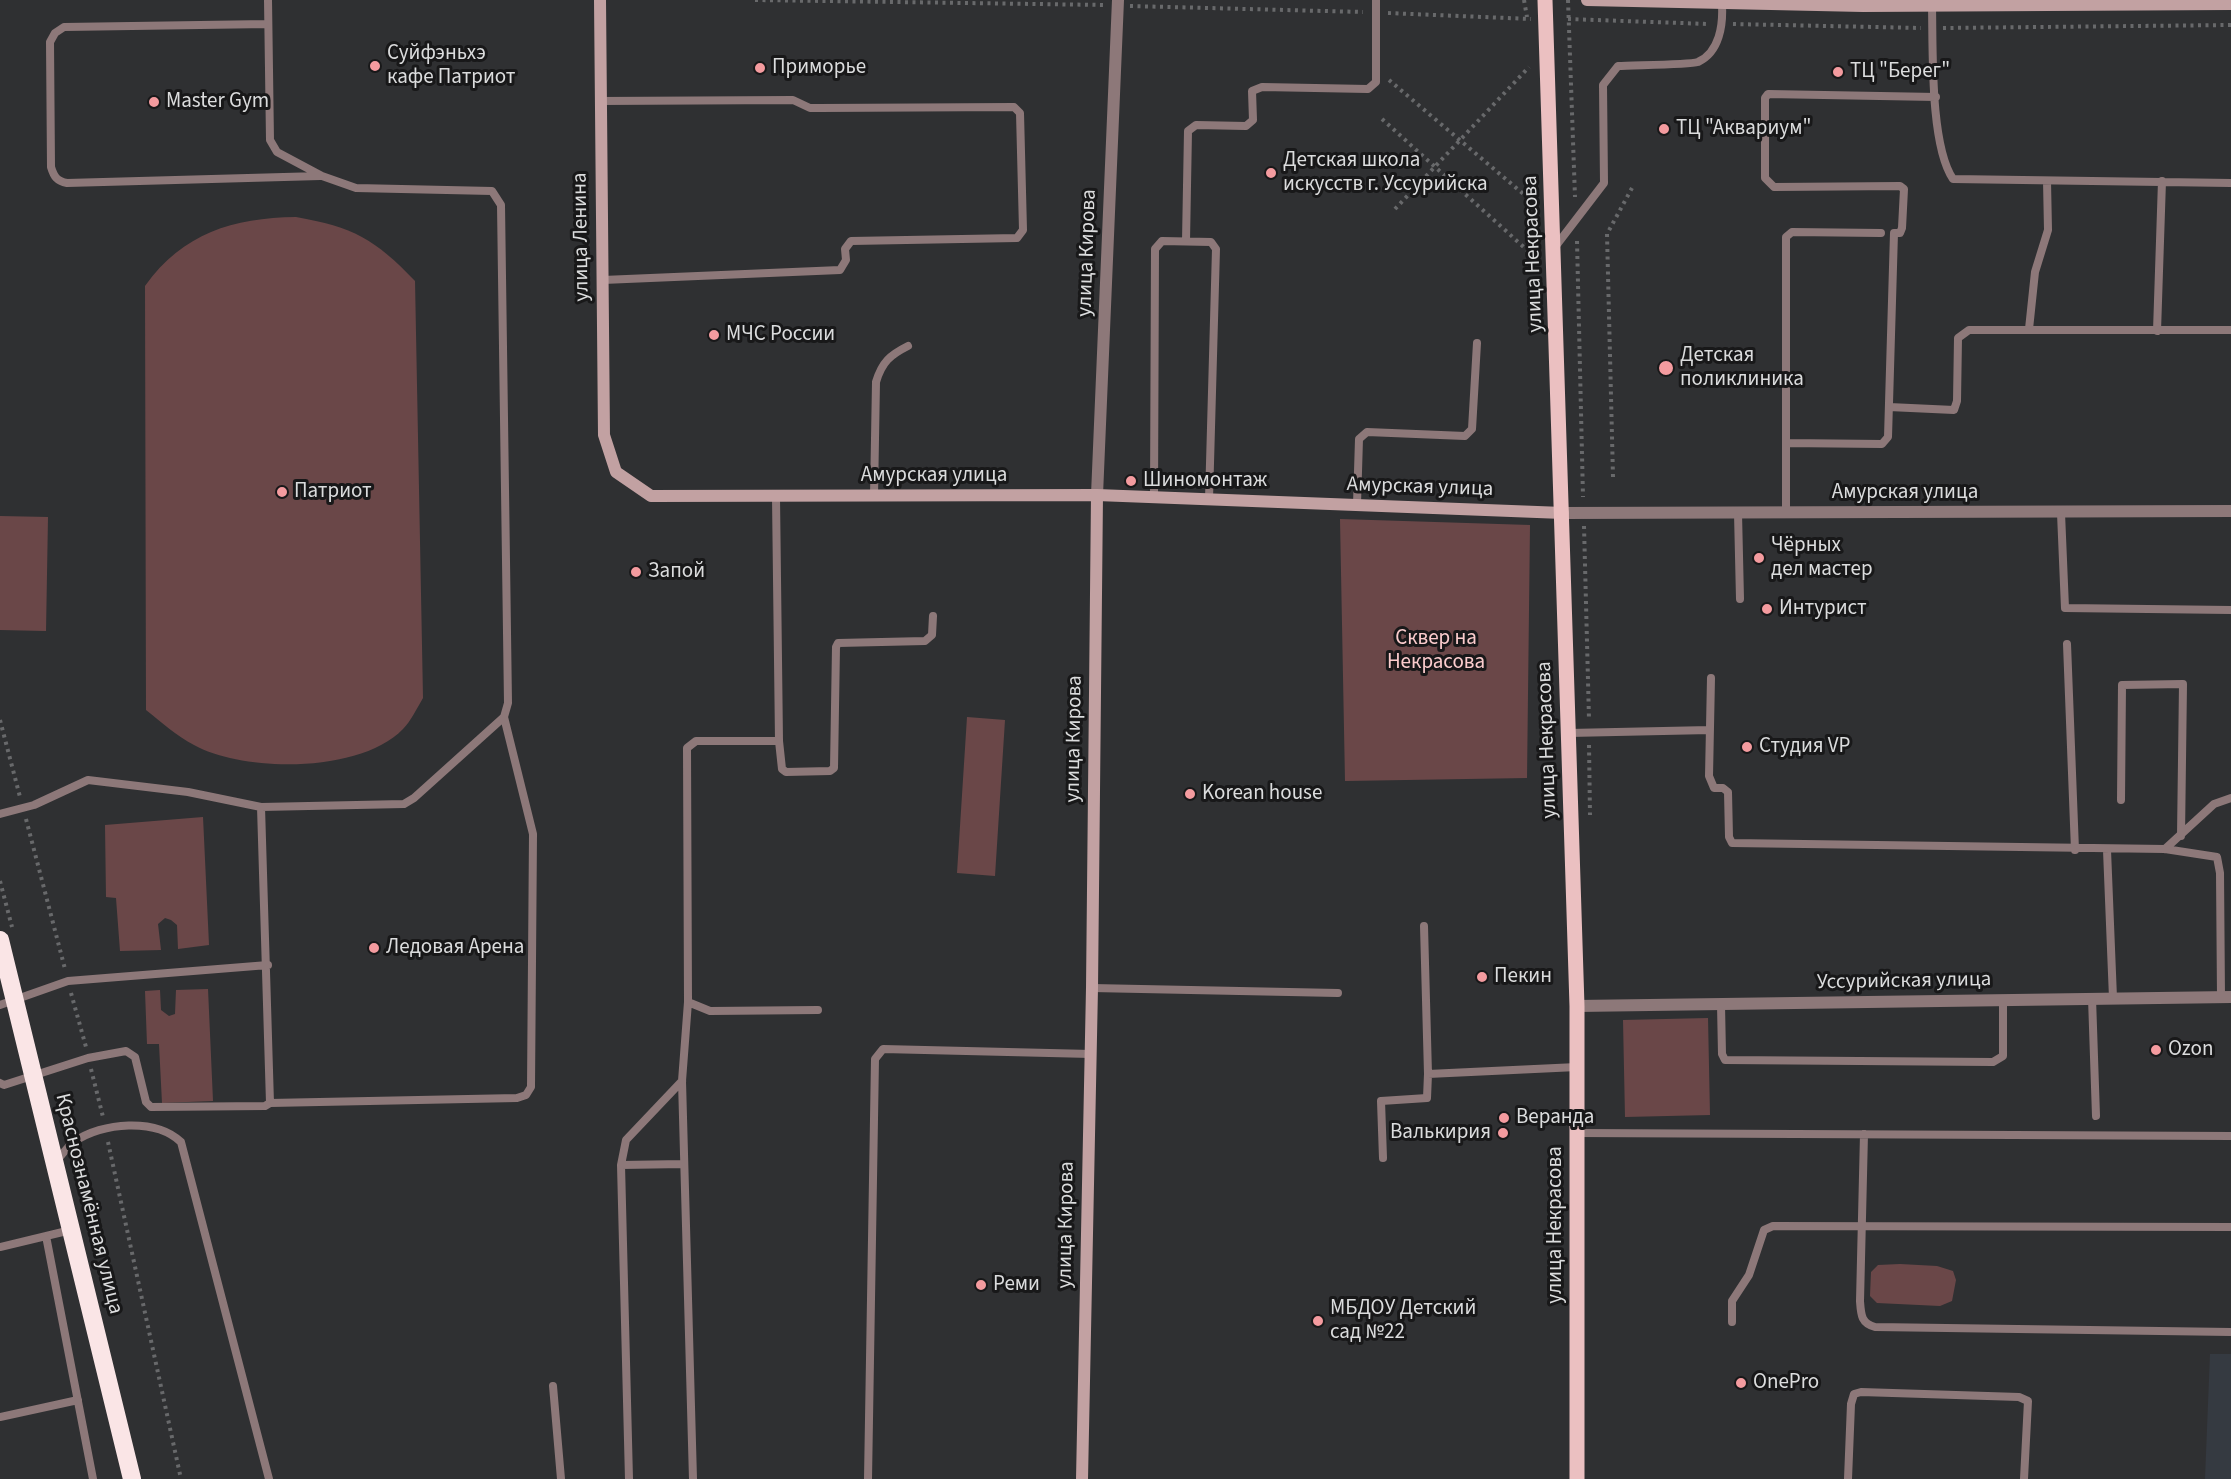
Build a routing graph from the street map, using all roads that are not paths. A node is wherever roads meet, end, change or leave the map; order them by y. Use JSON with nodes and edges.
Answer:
{"nodes":[{"id":1,"x":268,"y":0,"type":"edge"},
{"id":2,"x":600,"y":0,"type":"edge"},
{"id":3,"x":1376,"y":0,"type":"edge"},
{"id":4,"x":1545,"y":0,"type":"edge"},
{"id":5,"x":1587,"y":0,"type":"edge"},
{"id":6,"x":1118,"y":3,"type":"edge"},
{"id":7,"x":1764,"y":3,"type":"edge"},
{"id":8,"x":1894,"y":3,"type":"edge"},
{"id":9,"x":2231,"y":4,"type":"edge"},
{"id":10,"x":1722,"y":5,"type":"junction"},
{"id":11,"x":1932,"y":7,"type":"junction"},
{"id":12,"x":268,"y":24,"type":"junction"},
{"id":13,"x":1936,"y":97,"type":"junction"},
{"id":14,"x":599,"y":101,"type":"junction"},
{"id":15,"x":322,"y":176,"type":"junction"},
{"id":16,"x":2047,"y":181,"type":"junction"},
{"id":17,"x":2162,"y":182,"type":"junction"},
{"id":18,"x":2231,"y":183,"type":"edge"},
{"id":19,"x":1881,"y":233,"type":"dead end"},
{"id":20,"x":1186,"y":241,"type":"junction"},
{"id":21,"x":1555,"y":247,"type":"junction"},
{"id":22,"x":603,"y":280,"type":"junction"},
{"id":23,"x":2029,"y":329,"type":"junction"},
{"id":24,"x":2231,"y":330,"type":"edge"},
{"id":25,"x":2157,"y":331,"type":"junction"},
{"id":26,"x":1477,"y":343,"type":"dead end"},
{"id":27,"x":909,"y":346,"type":"dead end"},
{"id":28,"x":1889,"y":406,"type":"junction"},
{"id":29,"x":1786,"y":443,"type":"junction"},
{"id":30,"x":616,"y":472,"type":"joint"},
{"id":31,"x":1097,"y":495,"type":"junction"},
{"id":32,"x":874,"y":496,"type":"junction"},
{"id":33,"x":776,"y":497,"type":"junction"},
{"id":34,"x":1154,"y":497,"type":"junction"},
{"id":35,"x":1209,"y":499,"type":"junction"},
{"id":36,"x":1357,"y":504,"type":"junction"},
{"id":37,"x":2231,"y":511,"type":"edge"},
{"id":38,"x":1563,"y":513,"type":"junction"},
{"id":39,"x":1738,"y":513,"type":"junction"},
{"id":40,"x":1786,"y":513,"type":"junction"},
{"id":41,"x":2061,"y":513,"type":"junction"},
{"id":42,"x":1740,"y":599,"type":"dead end"},
{"id":43,"x":2231,"y":610,"type":"edge"},
{"id":44,"x":933,"y":616,"type":"dead end"},
{"id":45,"x":2067,"y":645,"type":"dead end"},
{"id":46,"x":1711,"y":678,"type":"dead end"},
{"id":47,"x":504,"y":717,"type":"junction"},
{"id":48,"x":1710,"y":730,"type":"junction"},
{"id":49,"x":1569,"y":733,"type":"junction"},
{"id":50,"x":779,"y":741,"type":"junction"},
{"id":51,"x":2231,"y":798,"type":"edge"},
{"id":52,"x":2121,"y":801,"type":"dead end"},
{"id":53,"x":261,"y":807,"type":"junction"},
{"id":54,"x":0,"y":814,"type":"edge"},
{"id":55,"x":2181,"y":836,"type":"junction"},
{"id":56,"x":2075,"y":849,"type":"junction"},
{"id":57,"x":2165,"y":849,"type":"junction"},
{"id":58,"x":2107,"y":850,"type":"junction"},
{"id":59,"x":1424,"y":926,"type":"dead end"},
{"id":60,"x":0,"y":940,"type":"edge"},
{"id":61,"x":268,"y":965,"type":"junction"},
{"id":62,"x":1092,"y":988,"type":"junction"},
{"id":63,"x":1338,"y":993,"type":"dead end"},
{"id":64,"x":2226,"y":997,"type":"edge"},
{"id":65,"x":2092,"y":998,"type":"junction"},
{"id":66,"x":2113,"y":998,"type":"junction"},
{"id":67,"x":2003,"y":1000,"type":"junction"},
{"id":68,"x":688,"y":1002,"type":"junction"},
{"id":69,"x":8,"y":1003,"type":"edge"},
{"id":70,"x":1721,"y":1005,"type":"junction"},
{"id":71,"x":1577,"y":1006,"type":"junction"},
{"id":72,"x":818,"y":1010,"type":"dead end"},
{"id":73,"x":1091,"y":1054,"type":"junction"},
{"id":74,"x":1577,"y":1067,"type":"junction"},
{"id":75,"x":1428,"y":1074,"type":"junction"},
{"id":76,"x":34,"y":1076,"type":"junction"},
{"id":77,"x":682,"y":1081,"type":"junction"},
{"id":78,"x":0,"y":1083,"type":"edge"},
{"id":79,"x":270,"y":1103,"type":"junction"},
{"id":80,"x":2096,"y":1116,"type":"dead end"},
{"id":81,"x":1576,"y":1133,"type":"junction"},
{"id":82,"x":1864,"y":1134,"type":"junction"},
{"id":83,"x":2231,"y":1136,"type":"edge"},
{"id":84,"x":1383,"y":1158,"type":"dead end"},
{"id":85,"x":54,"y":1163,"type":"junction"},
{"id":86,"x":684,"y":1164,"type":"junction"},
{"id":87,"x":621,"y":1165,"type":"junction"},
{"id":88,"x":1862,"y":1226,"type":"junction"},
{"id":89,"x":2231,"y":1227,"type":"edge"},
{"id":90,"x":71,"y":1229,"type":"junction"},
{"id":91,"x":46,"y":1236,"type":"junction"},
{"id":92,"x":0,"y":1246,"type":"edge"},
{"id":93,"x":1732,"y":1322,"type":"dead end"},
{"id":94,"x":2231,"y":1332,"type":"edge"},
{"id":95,"x":554,"y":1386,"type":"dead end"},
{"id":96,"x":78,"y":1400,"type":"junction"},
{"id":97,"x":0,"y":1416,"type":"edge"},
{"id":98,"x":93,"y":1479,"type":"edge"},
{"id":99,"x":132,"y":1479,"type":"edge"},
{"id":100,"x":269,"y":1479,"type":"edge"},
{"id":101,"x":561,"y":1479,"type":"edge"},
{"id":102,"x":629,"y":1479,"type":"edge"},
{"id":103,"x":693,"y":1479,"type":"edge"},
{"id":104,"x":868,"y":1479,"type":"edge"},
{"id":105,"x":1082,"y":1479,"type":"edge"},
{"id":106,"x":1577,"y":1479,"type":"edge"},
{"id":107,"x":1848,"y":1479,"type":"edge"},
{"id":108,"x":2024,"y":1479,"type":"edge"}],
"edges":[{"from":1,"to":12,"type":"lane"},
{"from":2,"to":14,"type":"main road","name":"улица Ленина"},
{"from":3,"to":20,"type":"lane"},
{"from":4,"to":21,"type":"main road","name":"улица Некрасова"},
{"from":5,"to":10,"type":"main road"},
{"from":6,"to":31,"type":"street","name":"улица Кирова"},
{"from":7,"to":8,"type":"main road"},
{"from":7,"to":10,"type":"main road"},
{"from":8,"to":11,"type":"main road"},
{"from":9,"to":11,"type":"main road"},
{"from":10,"to":21,"type":"lane"},
{"from":11,"to":13,"type":"lane"},
{"from":12,"to":15,"type":"lane"},
{"from":12,"to":15,"type":"lane"},
{"from":13,"to":16,"type":"lane"},
{"from":13,"to":28,"type":"lane"},
{"from":14,"to":22,"type":"main road","name":"улица Ленина"},
{"from":14,"to":22,"type":"lane"},
{"from":15,"to":47,"type":"lane"},
{"from":16,"to":17,"type":"lane"},
{"from":16,"to":23,"type":"lane"},
{"from":17,"to":18,"type":"lane"},
{"from":17,"to":25,"type":"lane"},
{"from":19,"to":29,"type":"lane"},
{"from":20,"to":34,"type":"lane"},
{"from":20,"to":35,"type":"lane"},
{"from":21,"to":38,"type":"main road","name":"улица Некрасова"},
{"from":22,"to":30,"type":"main road","name":"улица Ленина"},
{"from":23,"to":25,"type":"lane"},
{"from":23,"to":28,"type":"lane"},
{"from":24,"to":25,"type":"lane"},
{"from":26,"to":36,"type":"lane"},
{"from":27,"to":32,"type":"lane"},
{"from":28,"to":29,"type":"lane"},
{"from":29,"to":40,"type":"lane"},
{"from":30,"to":33,"type":"main road","name":"Амурская улица"},
{"from":31,"to":32,"type":"main road","name":"Амурская улица"},
{"from":31,"to":34,"type":"main road","name":"Амурская улица"},
{"from":31,"to":62,"type":"main road","name":"улица Кирова"},
{"from":32,"to":33,"type":"main road","name":"Амурская улица"},
{"from":33,"to":50,"type":"lane"},
{"from":34,"to":35,"type":"main road","name":"Амурская улица"},
{"from":35,"to":36,"type":"main road","name":"Амурская улица"},
{"from":36,"to":38,"type":"main road","name":"Амурская улица"},
{"from":37,"to":41,"type":"street","name":"Амурская улица"},
{"from":38,"to":39,"type":"street","name":"Амурская улица"},
{"from":38,"to":49,"type":"main road","name":"улица Некрасова"},
{"from":39,"to":40,"type":"street","name":"Амурская улица"},
{"from":39,"to":42,"type":"lane"},
{"from":40,"to":41,"type":"street","name":"Амурская улица"},
{"from":41,"to":43,"type":"lane"},
{"from":44,"to":50,"type":"lane"},
{"from":45,"to":56,"type":"lane"},
{"from":46,"to":48,"type":"lane"},
{"from":47,"to":53,"type":"lane"},
{"from":47,"to":79,"type":"lane"},
{"from":48,"to":49,"type":"lane"},
{"from":48,"to":56,"type":"lane"},
{"from":49,"to":71,"type":"main road","name":"улица Некрасова"},
{"from":50,"to":68,"type":"lane"},
{"from":51,"to":55,"type":"lane"},
{"from":52,"to":55,"type":"lane"},
{"from":53,"to":54,"type":"lane"},
{"from":53,"to":61,"type":"lane"},
{"from":55,"to":57,"type":"lane"},
{"from":56,"to":58,"type":"lane"},
{"from":57,"to":58,"type":"lane"},
{"from":57,"to":64,"type":"lane"},
{"from":58,"to":66,"type":"lane"},
{"from":59,"to":75,"type":"lane"},
{"from":60,"to":69,"type":"highway","name":"Краснознамённая улица"},
{"from":61,"to":69,"type":"lane"},
{"from":61,"to":79,"type":"lane"},
{"from":62,"to":63,"type":"lane"},
{"from":62,"to":73,"type":"main road","name":"улица Кирова"},
{"from":64,"to":66,"type":"street","name":"Уссурийская улица"},
{"from":65,"to":66,"type":"street","name":"Уссурийская улица"},
{"from":65,"to":67,"type":"street","name":"Уссурийская улица"},
{"from":65,"to":80,"type":"lane"},
{"from":67,"to":70,"type":"street","name":"Уссурийская улица"},
{"from":67,"to":70,"type":"lane"},
{"from":68,"to":72,"type":"lane"},
{"from":68,"to":77,"type":"lane"},
{"from":69,"to":76,"type":"highway","name":"Краснознамённая улица"},
{"from":70,"to":71,"type":"street","name":"Уссурийская улица"},
{"from":71,"to":74,"type":"main road","name":"улица Некрасова"},
{"from":73,"to":104,"type":"lane"},
{"from":73,"to":105,"type":"main road","name":"улица Кирова"},
{"from":74,"to":75,"type":"lane"},
{"from":74,"to":81,"type":"main road","name":"улица Некрасова"},
{"from":75,"to":84,"type":"lane"},
{"from":76,"to":78,"type":"lane"},
{"from":76,"to":79,"type":"lane"},
{"from":76,"to":85,"type":"highway","name":"Краснознамённая улица"},
{"from":77,"to":86,"type":"lane"},
{"from":77,"to":87,"type":"lane"},
{"from":81,"to":82,"type":"lane"},
{"from":81,"to":106,"type":"main road","name":"улица Некрасова"},
{"from":82,"to":83,"type":"lane"},
{"from":82,"to":88,"type":"lane"},
{"from":85,"to":90,"type":"highway","name":"Краснознамённая улица"},
{"from":85,"to":100,"type":"lane"},
{"from":86,"to":87,"type":"lane"},
{"from":86,"to":103,"type":"lane"},
{"from":87,"to":102,"type":"lane"},
{"from":88,"to":89,"type":"lane"},
{"from":88,"to":93,"type":"lane"},
{"from":88,"to":94,"type":"lane"},
{"from":90,"to":91,"type":"lane"},
{"from":90,"to":99,"type":"highway","name":"Краснознамённая улица"},
{"from":91,"to":92,"type":"lane"},
{"from":91,"to":96,"type":"lane"},
{"from":95,"to":101,"type":"lane"},
{"from":96,"to":97,"type":"lane"},
{"from":96,"to":98,"type":"lane"},
{"from":107,"to":108,"type":"lane"}]}
